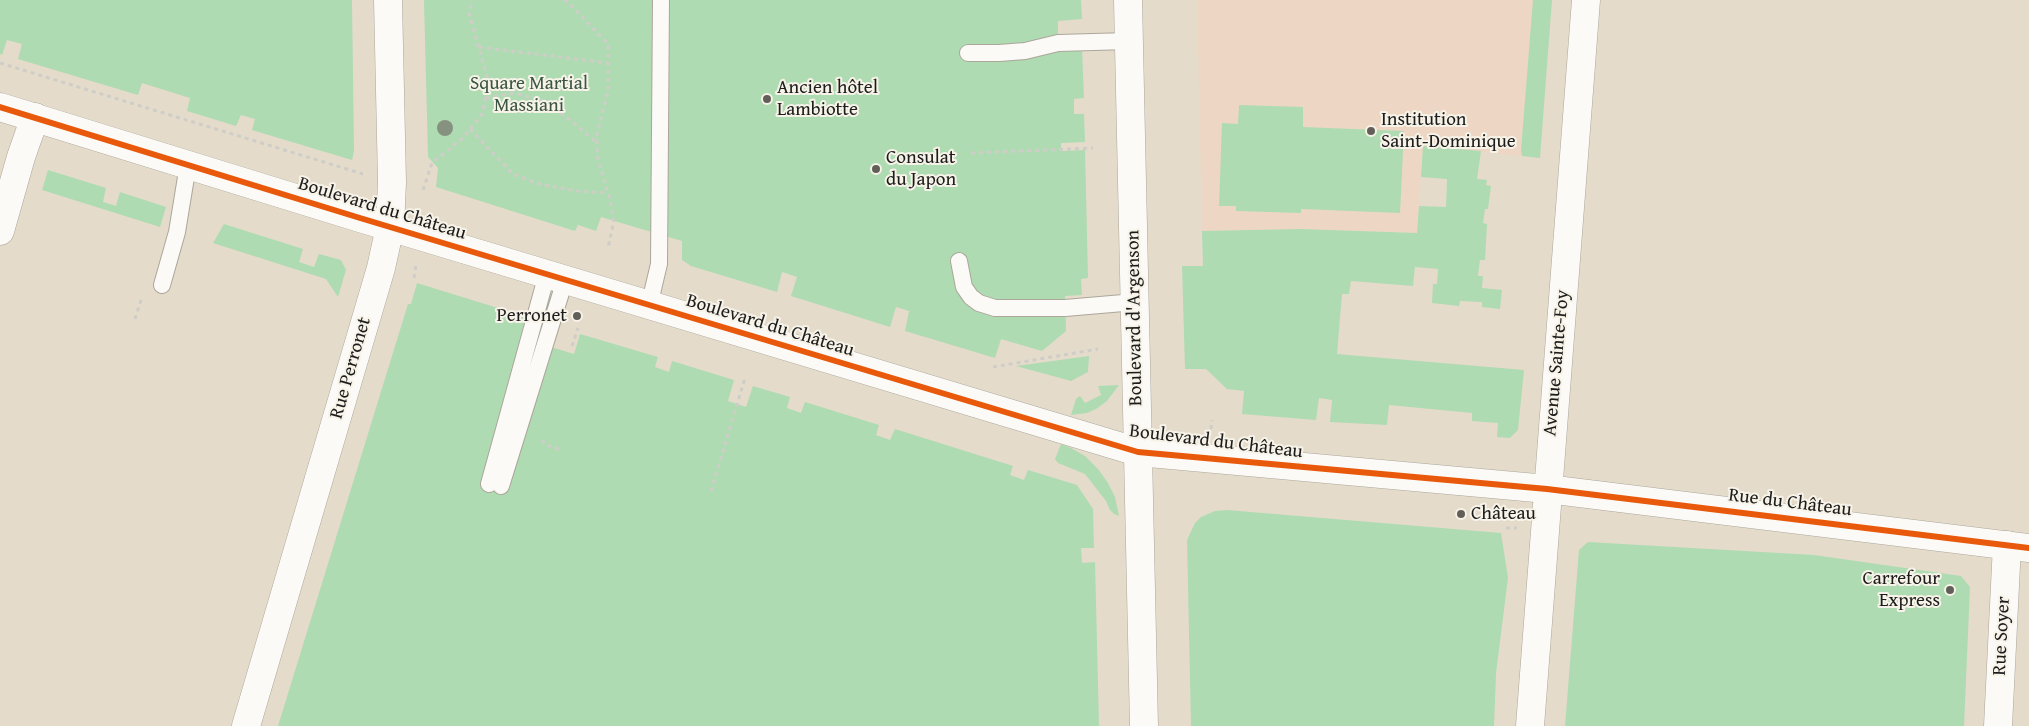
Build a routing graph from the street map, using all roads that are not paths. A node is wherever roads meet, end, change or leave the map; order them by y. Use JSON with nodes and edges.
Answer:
{"nodes":[{"id":1,"x":388,"y":0,"type":"edge"},
{"id":2,"x":661,"y":0,"type":"edge"},
{"id":3,"x":1128,"y":0,"type":"edge"},
{"id":4,"x":1586,"y":0,"type":"edge"},
{"id":5,"x":1129,"y":41,"type":"junction"},
{"id":6,"x":968,"y":53,"type":"dead end"},
{"id":7,"x":0,"y":106,"type":"edge"},
{"id":8,"x":35,"y":117,"type":"junction"},
{"id":9,"x":188,"y":165,"type":"junction"},
{"id":10,"x":390,"y":227,"type":"junction"},
{"id":11,"x":0,"y":231,"type":"edge"},
{"id":12,"x":959,"y":261,"type":"dead end"},
{"id":13,"x":556,"y":277,"type":"junction"},
{"id":14,"x":162,"y":285,"type":"dead end"},
{"id":15,"x":1135,"y":302,"type":"junction"},
{"id":16,"x":649,"y":306,"type":"junction"},
{"id":17,"x":1138,"y":452,"type":"junction"},
{"id":18,"x":495,"y":485,"type":"dead end"},
{"id":19,"x":1547,"y":489,"type":"junction"},
{"id":20,"x":2018,"y":547,"type":"edge"},
{"id":21,"x":246,"y":726,"type":"edge"},
{"id":22,"x":1144,"y":726,"type":"edge"},
{"id":23,"x":1530,"y":726,"type":"edge"},
{"id":24,"x":1998,"y":726,"type":"edge"}],
"edges":[{"from":1,"to":10,"type":"street","name":"Rue Perronet"},
{"from":2,"to":16,"type":"lane"},
{"from":3,"to":5,"type":"street","name":"Boulevard d'Argenson"},
{"from":4,"to":19,"type":"street","name":"Avenue Sainte-Foy"},
{"from":5,"to":6,"type":"lane"},
{"from":5,"to":15,"type":"street","name":"Boulevard d'Argenson"},
{"from":7,"to":8,"type":"street","name":"Boulevard du Château"},
{"from":8,"to":9,"type":"street","name":"Boulevard du Château"},
{"from":8,"to":11,"type":"street"},
{"from":9,"to":10,"type":"street","name":"Boulevard du Château"},
{"from":9,"to":14,"type":"lane"},
{"from":10,"to":13,"type":"street","name":"Boulevard du Château"},
{"from":10,"to":21,"type":"street","name":"Rue Perronet"},
{"from":12,"to":15,"type":"lane"},
{"from":13,"to":16,"type":"street","name":"Boulevard du Château"},
{"from":13,"to":18,"type":"lane"},
{"from":15,"to":17,"type":"street","name":"Boulevard d'Argenson"},
{"from":16,"to":17,"type":"street","name":"Boulevard du Château"},
{"from":17,"to":19,"type":"street","name":"Boulevard du Château"},
{"from":17,"to":22,"type":"street","name":"Boulevard d'Argenson"},
{"from":19,"to":20,"type":"street","name":"Rue du Château"},
{"from":19,"to":23,"type":"street","name":"Avenue Sainte-Foy"},
{"from":20,"to":24,"type":"street","name":"Rue Soyer"}]}
